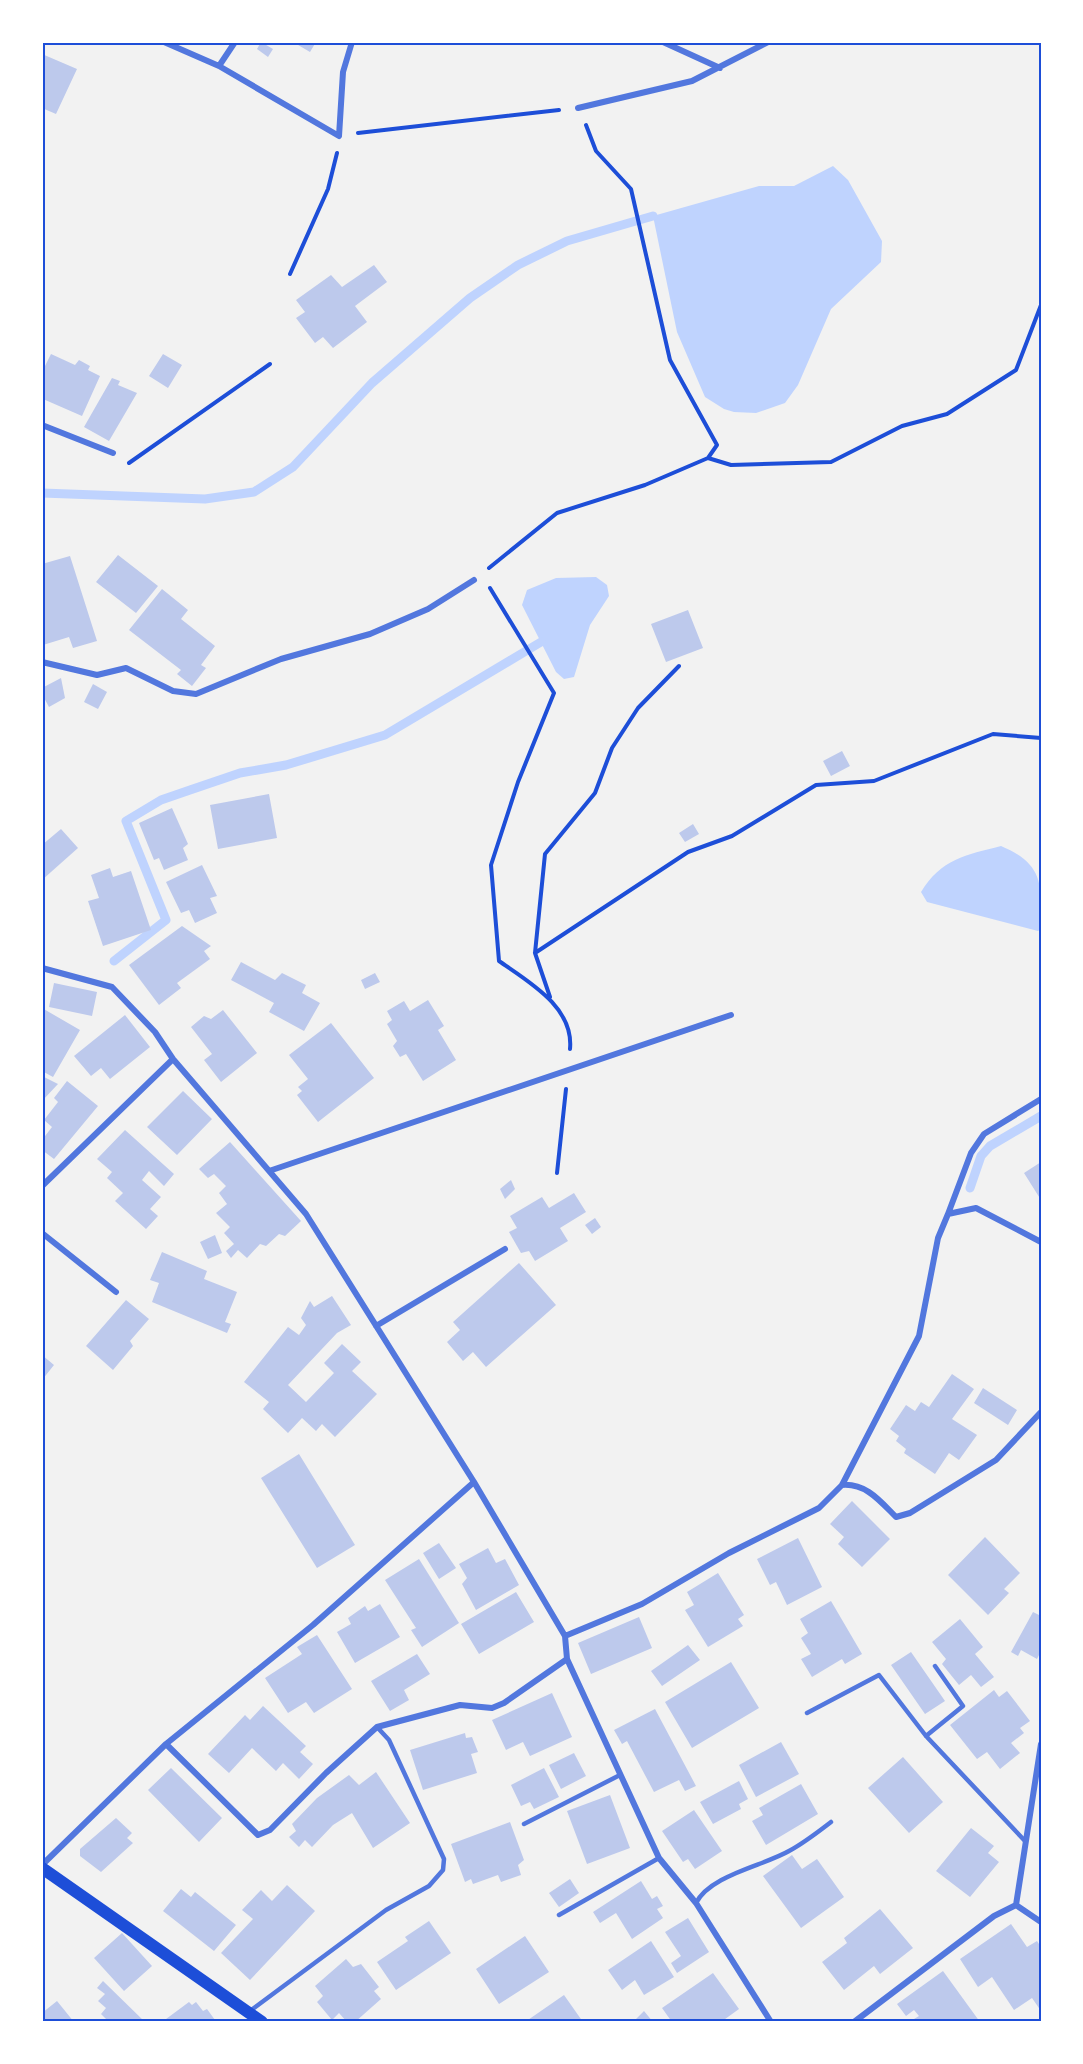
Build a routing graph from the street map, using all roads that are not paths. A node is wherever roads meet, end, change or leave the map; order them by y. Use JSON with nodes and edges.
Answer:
{"nodes":[{"id":1,"x":164,"y":42,"type":"edge"},
{"id":2,"x":236,"y":42,"type":"edge"},
{"id":3,"x":352,"y":42,"type":"edge"},
{"id":4,"x":663,"y":42,"type":"edge"},
{"id":5,"x":768,"y":42,"type":"edge"},
{"id":6,"x":219,"y":66,"type":"junction"},
{"id":7,"x":720,"y":68,"type":"junction"},
{"id":8,"x":578,"y":108,"type":"road end"},
{"id":9,"x":42,"y":425,"type":"edge"},
{"id":10,"x":112,"y":453,"type":"road end"},
{"id":11,"x":474,"y":580,"type":"road end"},
{"id":12,"x":42,"y":662,"type":"edge"},
{"id":13,"x":42,"y":968,"type":"edge"},
{"id":14,"x":731,"y":1015,"type":"dead end"},
{"id":15,"x":173,"y":1059,"type":"junction"},
{"id":16,"x":1041,"y":1100,"type":"edge"},
{"id":17,"x":269,"y":1171,"type":"junction"},
{"id":18,"x":42,"y":1186,"type":"edge"},
{"id":19,"x":948,"y":1214,"type":"junction"},
{"id":20,"x":42,"y":1233,"type":"edge"},
{"id":21,"x":1041,"y":1242,"type":"edge"},
{"id":22,"x":505,"y":1249,"type":"dead end"},
{"id":23,"x":116,"y":1292,"type":"dead end"},
{"id":24,"x":376,"y":1326,"type":"junction"},
{"id":25,"x":1041,"y":1412,"type":"edge"},
{"id":26,"x":474,"y":1482,"type":"junction"},
{"id":27,"x":842,"y":1485,"type":"junction"},
{"id":28,"x":565,"y":1636,"type":"junction"},
{"id":29,"x":567,"y":1659,"type":"junction"},
{"id":30,"x":935,"y":1666,"type":"dead end"},
{"id":31,"x":807,"y":1713,"type":"dead end"},
{"id":32,"x":378,"y":1727,"type":"junction"},
{"id":33,"x":926,"y":1736,"type":"junction"},
{"id":34,"x":166,"y":1744,"type":"junction"},
{"id":35,"x":1041,"y":1747,"type":"edge"},
{"id":36,"x":620,"y":1775,"type":"junction"},
{"id":37,"x":831,"y":1822,"type":"dead end"},
{"id":38,"x":524,"y":1824,"type":"dead end"},
{"id":39,"x":1025,"y":1841,"type":"junction"},
{"id":40,"x":659,"y":1857,"type":"junction"},
{"id":41,"x":42,"y":1867,"type":"edge"},
{"id":42,"x":696,"y":1903,"type":"junction"},
{"id":43,"x":1016,"y":1905,"type":"junction"},
{"id":44,"x":559,"y":1915,"type":"dead end"},
{"id":45,"x":1041,"y":1922,"type":"edge"},
{"id":46,"x":249,"y":2011,"type":"junction"},
{"id":47,"x":262,"y":2022,"type":"edge"},
{"id":48,"x":771,"y":2022,"type":"edge"},
{"id":49,"x":854,"y":2022,"type":"edge"}],
"edges":[{"from":1,"to":6,"type":"street"},
{"from":2,"to":6,"type":"street"},
{"from":3,"to":6,"type":"street"},
{"from":4,"to":7,"type":"street"},
{"from":5,"to":7,"type":"street"},
{"from":7,"to":8,"type":"street"},
{"from":9,"to":10,"type":"street"},
{"from":11,"to":12,"type":"street"},
{"from":13,"to":15,"type":"street"},
{"from":14,"to":17,"type":"street"},
{"from":15,"to":17,"type":"street"},
{"from":15,"to":18,"type":"street"},
{"from":16,"to":19,"type":"street"},
{"from":17,"to":24,"type":"street"},
{"from":19,"to":21,"type":"street"},
{"from":19,"to":27,"type":"street"},
{"from":20,"to":23,"type":"street"},
{"from":22,"to":24,"type":"street"},
{"from":24,"to":26,"type":"street"},
{"from":25,"to":27,"type":"street"},
{"from":26,"to":28,"type":"street"},
{"from":26,"to":34,"type":"street"},
{"from":27,"to":28,"type":"street"},
{"from":28,"to":29,"type":"street"},
{"from":29,"to":32,"type":"street"},
{"from":29,"to":36,"type":"street"},
{"from":30,"to":33,"type":"lane"},
{"from":31,"to":33,"type":"lane"},
{"from":32,"to":34,"type":"street"},
{"from":32,"to":46,"type":"lane"},
{"from":33,"to":39,"type":"lane"},
{"from":34,"to":41,"type":"street"},
{"from":35,"to":39,"type":"street"},
{"from":36,"to":38,"type":"lane"},
{"from":36,"to":40,"type":"street"},
{"from":37,"to":42,"type":"lane"},
{"from":39,"to":43,"type":"street"},
{"from":40,"to":42,"type":"street"},
{"from":40,"to":44,"type":"lane"},
{"from":41,"to":46,"type":"main road"},
{"from":42,"to":48,"type":"street"},
{"from":43,"to":45,"type":"street"},
{"from":43,"to":49,"type":"street"},
{"from":46,"to":47,"type":"main road"}]}
